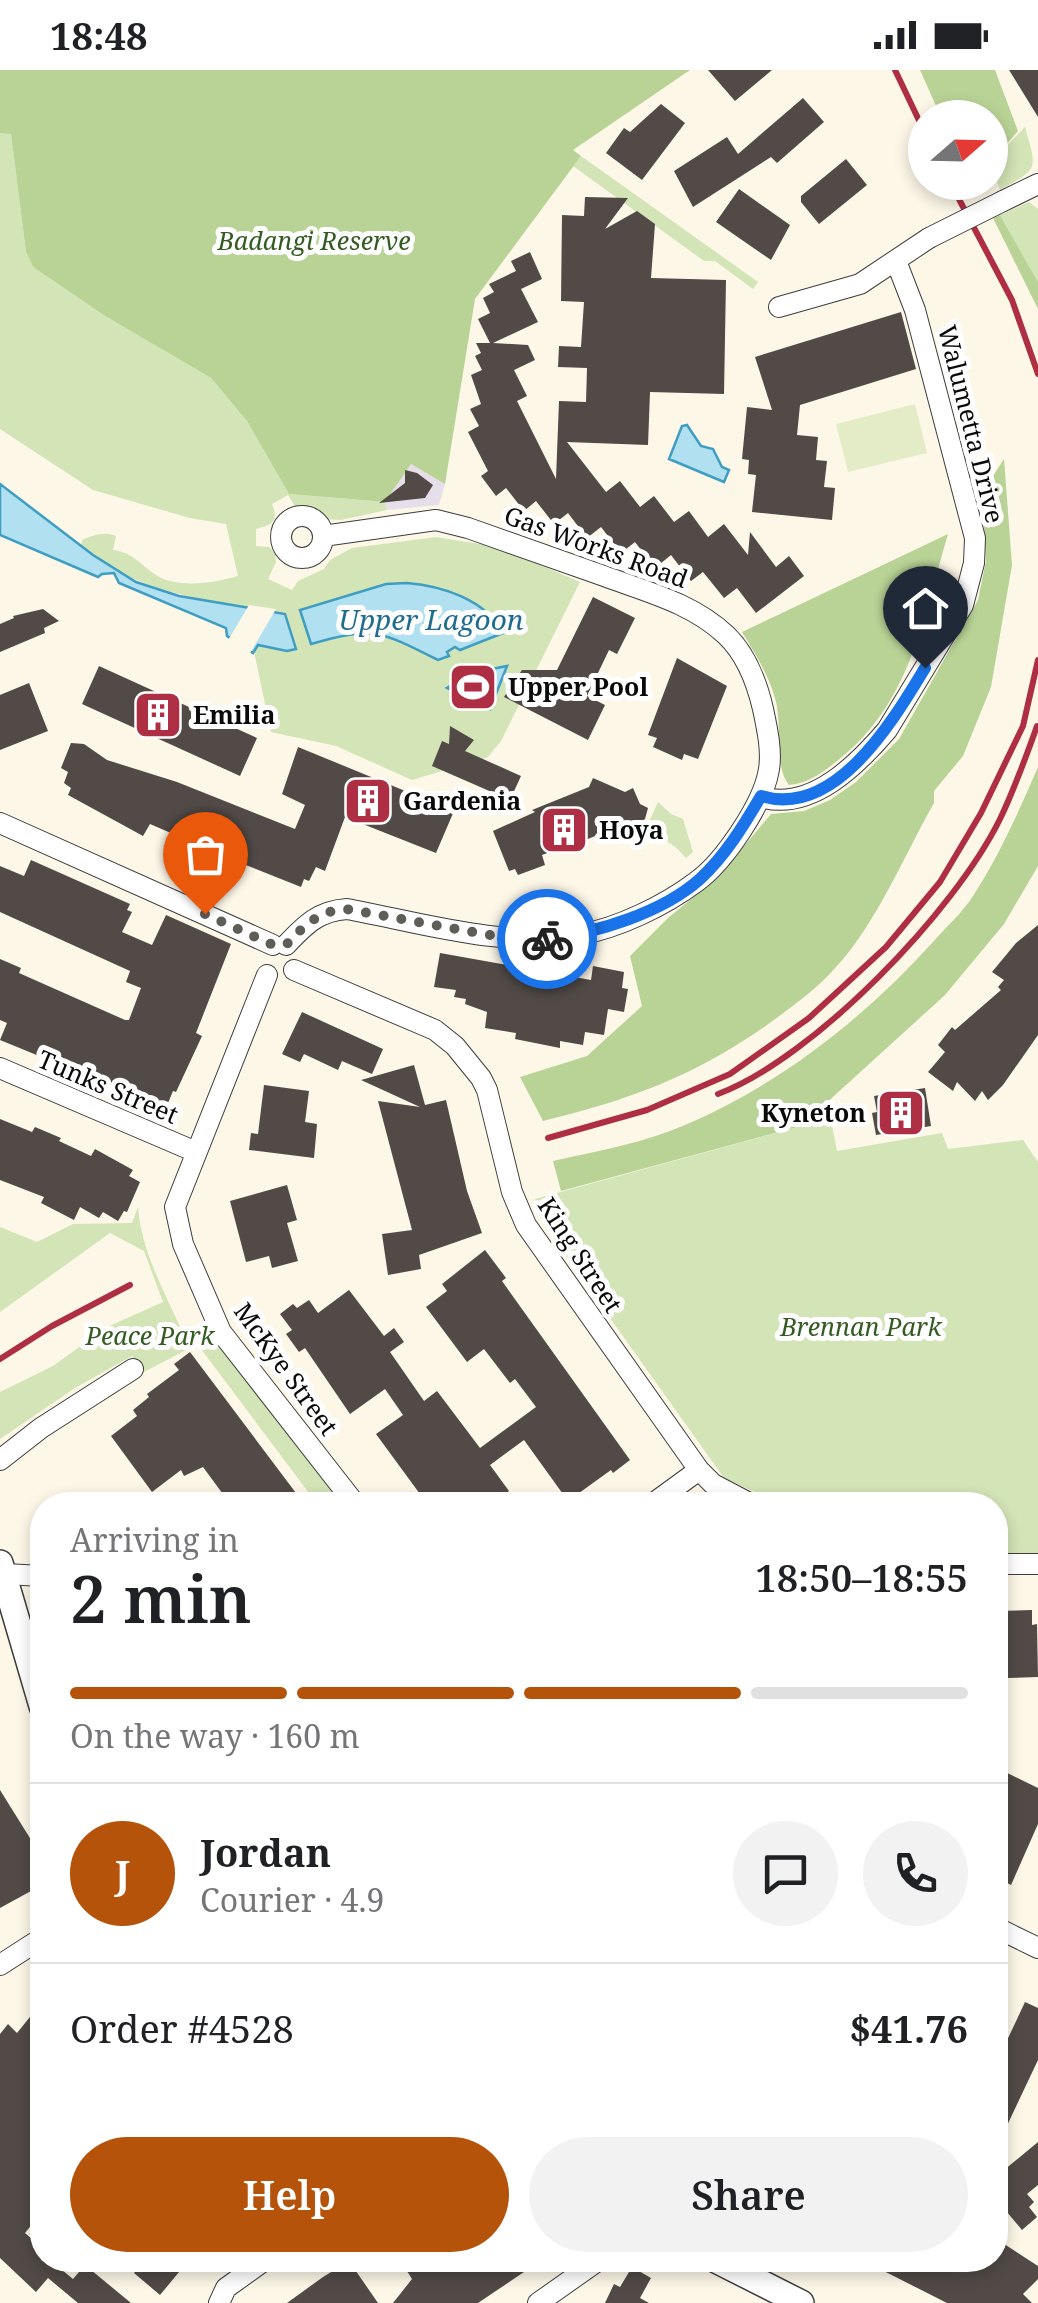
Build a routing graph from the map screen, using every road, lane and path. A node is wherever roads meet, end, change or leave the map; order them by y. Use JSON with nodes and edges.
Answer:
{"nodes":[{"id":1,"x":1038,"y":184,"type":"edge"},
{"id":2,"x":896,"y":262,"type":"junction"},
{"id":3,"x":778,"y":307,"type":"dead end"},
{"id":4,"x":323,"y":536,"type":"dead end"},
{"id":5,"x":761,"y":796,"type":"junction"},
{"id":6,"x":0,"y":823,"type":"edge"},
{"id":7,"x":280,"y":945,"type":"junction"},
{"id":8,"x":294,"y":970,"type":"junction"},
{"id":9,"x":267,"y":975,"type":"junction"},
{"id":10,"x":0,"y":1068,"type":"edge"},
{"id":11,"x":196,"y":1152,"type":"junction"},
{"id":12,"x":133,"y":1369,"type":"dead end"},
{"id":13,"x":0,"y":1460,"type":"edge"},
{"id":14,"x":699,"y":1470,"type":"junction"},
{"id":15,"x":346,"y":1492,"type":"edge"},
{"id":16,"x":669,"y":1492,"type":"edge"},
{"id":17,"x":728,"y":1492,"type":"edge"},
{"id":18,"x":1008,"y":1564,"type":"edge"},
{"id":19,"x":1038,"y":1564,"type":"edge"},
{"id":20,"x":3,"y":1568,"type":"edge"},
{"id":21,"x":30,"y":1574,"type":"edge"},
{"id":22,"x":30,"y":1664,"type":"edge"},
{"id":23,"x":1008,"y":1933,"type":"edge"},
{"id":24,"x":30,"y":1946,"type":"edge"},
{"id":25,"x":1038,"y":1948,"type":"edge"},
{"id":26,"x":0,"y":1966,"type":"edge"},
{"id":27,"x":248,"y":2272,"type":"edge"},
{"id":28,"x":582,"y":2272,"type":"edge"},
{"id":29,"x":740,"y":2272,"type":"edge"},
{"id":30,"x":219,"y":2303,"type":"edge"},
{"id":31,"x":538,"y":2303,"type":"edge"},
{"id":32,"x":801,"y":2303,"type":"edge"}],
"edges":[{"from":1,"to":2,"type":"street","bridge":true},
{"from":2,"to":3,"type":"street"},
{"from":2,"to":5,"type":"street","name":"Walumetta Drive"},
{"from":4,"to":5,"type":"street","name":"Gas Works Road"},
{"from":5,"to":7,"type":"street","name":"Gas Works Road"},
{"from":6,"to":7,"type":"street"},
{"from":7,"to":8,"type":"street"},
{"from":7,"to":9,"type":"street"},
{"from":8,"to":9,"type":"street"},
{"from":8,"to":14,"type":"street","name":"King Street"},
{"from":9,"to":11,"type":"street","name":"McKye Street"},
{"from":10,"to":11,"type":"street","name":"Tunks Street"},
{"from":11,"to":15,"type":"street","name":"McKye Street"},
{"from":12,"to":13,"type":"street"},
{"from":14,"to":16,"type":"street"},
{"from":14,"to":17,"type":"street","name":"King Street"},
{"from":18,"to":19,"type":"street"},
{"from":20,"to":21,"type":"street"},
{"from":20,"to":22,"type":"street"},
{"from":23,"to":25,"type":"street"},
{"from":24,"to":26,"type":"street"},
{"from":27,"to":30,"type":"street"},
{"from":28,"to":31,"type":"street"},
{"from":29,"to":32,"type":"street"}]}
